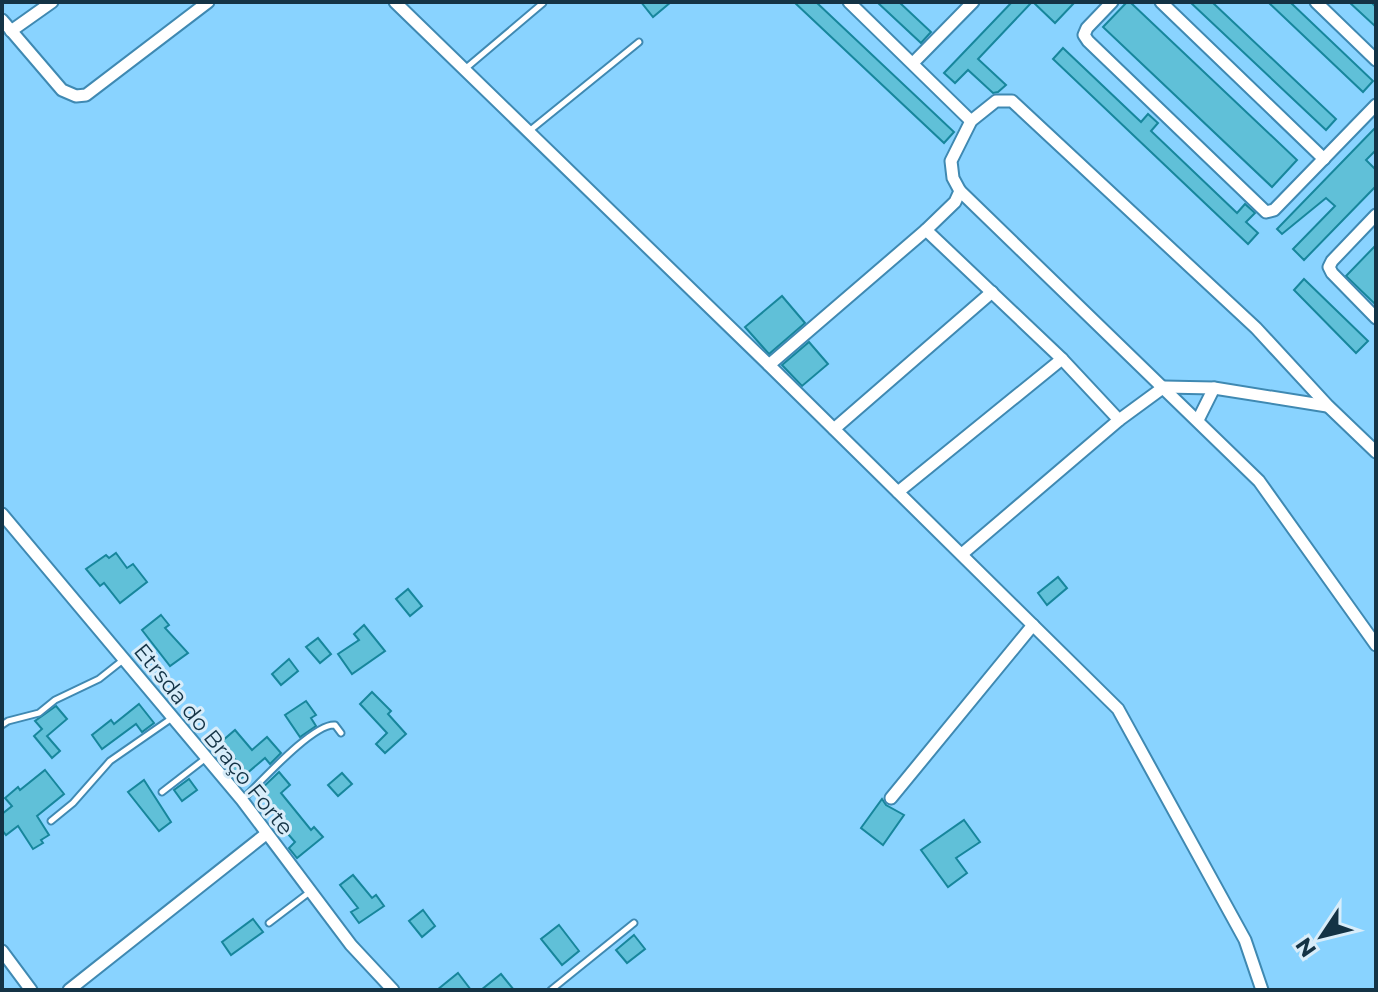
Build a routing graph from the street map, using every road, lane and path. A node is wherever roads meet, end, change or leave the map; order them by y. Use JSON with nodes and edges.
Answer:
{"nodes":[{"id":1,"x":52,"y":2,"type":"edge"},
{"id":2,"x":208,"y":2,"type":"edge"},
{"id":3,"x":395,"y":2,"type":"edge"},
{"id":4,"x":849,"y":2,"type":"edge"},
{"id":5,"x":973,"y":2,"type":"edge"},
{"id":6,"x":1112,"y":2,"type":"edge"},
{"id":7,"x":1161,"y":2,"type":"edge"},
{"id":8,"x":1316,"y":2,"type":"edge"},
{"id":9,"x":543,"y":3,"type":"edge"},
{"id":10,"x":2,"y":20,"type":"edge"},
{"id":11,"x":11,"y":31,"type":"junction"},
{"id":12,"x":639,"y":42,"type":"dead end"},
{"id":13,"x":1376,"y":60,"type":"edge"},
{"id":14,"x":913,"y":63,"type":"junction"},
{"id":15,"x":464,"y":69,"type":"junction"},
{"id":16,"x":1376,"y":105,"type":"edge"},
{"id":17,"x":971,"y":121,"type":"junction"},
{"id":18,"x":528,"y":132,"type":"junction"},
{"id":19,"x":1324,"y":159,"type":"junction"},
{"id":20,"x":960,"y":191,"type":"junction"},
{"id":21,"x":1376,"y":215,"type":"edge"},
{"id":22,"x":926,"y":230,"type":"junction"},
{"id":23,"x":992,"y":292,"type":"junction"},
{"id":24,"x":1376,"y":318,"type":"edge"},
{"id":25,"x":1062,"y":359,"type":"junction"},
{"id":26,"x":769,"y":365,"type":"junction"},
{"id":27,"x":1164,"y":387,"type":"junction"},
{"id":28,"x":1214,"y":388,"type":"junction"},
{"id":29,"x":1328,"y":406,"type":"junction"},
{"id":30,"x":1119,"y":420,"type":"junction"},
{"id":31,"x":1198,"y":420,"type":"junction"},
{"id":32,"x":834,"y":429,"type":"junction"},
{"id":33,"x":1376,"y":452,"type":"edge"},
{"id":34,"x":898,"y":492,"type":"junction"},
{"id":35,"x":2,"y":514,"type":"edge"},
{"id":36,"x":962,"y":554,"type":"junction"},
{"id":37,"x":1033,"y":625,"type":"junction"},
{"id":38,"x":1376,"y":645,"type":"edge"},
{"id":39,"x":124,"y":659,"type":"junction"},
{"id":40,"x":173,"y":717,"type":"junction"},
{"id":41,"x":2,"y":725,"type":"edge"},
{"id":42,"x":341,"y":733,"type":"dead end"},
{"id":43,"x":207,"y":758,"type":"junction"},
{"id":44,"x":162,"y":792,"type":"dead end"},
{"id":45,"x":891,"y":798,"type":"dead end"},
{"id":46,"x":242,"y":800,"type":"junction"},
{"id":47,"x":51,"y":821,"type":"dead end"},
{"id":48,"x":266,"y":834,"type":"junction"},
{"id":49,"x":312,"y":891,"type":"junction"},
{"id":50,"x":269,"y":923,"type":"dead end"},
{"id":51,"x":634,"y":923,"type":"dead end"},
{"id":52,"x":2,"y":951,"type":"edge"},
{"id":53,"x":1259,"y":989,"type":"edge"},
{"id":54,"x":31,"y":990,"type":"edge"},
{"id":55,"x":69,"y":990,"type":"edge"},
{"id":56,"x":393,"y":990,"type":"edge"},
{"id":57,"x":551,"y":990,"type":"edge"}],
"edges":[{"from":1,"to":11,"type":"street"},
{"from":2,"to":11,"type":"street"},
{"from":3,"to":15,"type":"street"},
{"from":4,"to":14,"type":"street"},
{"from":5,"to":14,"type":"street"},
{"from":6,"to":19,"type":"street"},
{"from":7,"to":19,"type":"street"},
{"from":8,"to":13,"type":"street"},
{"from":9,"to":15,"type":"lane"},
{"from":10,"to":11,"type":"street"},
{"from":12,"to":18,"type":"lane"},
{"from":14,"to":17,"type":"street"},
{"from":15,"to":18,"type":"street"},
{"from":16,"to":19,"type":"street"},
{"from":17,"to":20,"type":"street"},
{"from":17,"to":29,"type":"street"},
{"from":18,"to":26,"type":"street"},
{"from":20,"to":22,"type":"street"},
{"from":20,"to":27,"type":"street"},
{"from":21,"to":24,"type":"street"},
{"from":22,"to":23,"type":"street"},
{"from":22,"to":26,"type":"street"},
{"from":23,"to":25,"type":"street"},
{"from":23,"to":32,"type":"street"},
{"from":25,"to":30,"type":"street"},
{"from":25,"to":34,"type":"street"},
{"from":26,"to":32,"type":"street"},
{"from":27,"to":28,"type":"street"},
{"from":27,"to":30,"type":"street"},
{"from":27,"to":31,"type":"street"},
{"from":28,"to":29,"type":"street"},
{"from":28,"to":31,"type":"street"},
{"from":29,"to":33,"type":"street"},
{"from":30,"to":36,"type":"street"},
{"from":31,"to":38,"type":"street"},
{"from":32,"to":34,"type":"street"},
{"from":34,"to":36,"type":"street"},
{"from":35,"to":39,"type":"street","name":"Etrsda do Braço Forte"},
{"from":36,"to":37,"type":"street"},
{"from":37,"to":45,"type":"street"},
{"from":37,"to":53,"type":"street"},
{"from":39,"to":40,"type":"street","name":"Etrsda do Braço Forte"},
{"from":39,"to":41,"type":"lane"},
{"from":40,"to":43,"type":"street","name":"Etrsda do Braço Forte"},
{"from":40,"to":47,"type":"lane"},
{"from":42,"to":46,"type":"lane"},
{"from":43,"to":44,"type":"lane"},
{"from":43,"to":46,"type":"street","name":"Etrsda do Braço Forte"},
{"from":46,"to":48,"type":"street","name":"Etrsda do Braço Forte"},
{"from":48,"to":49,"type":"street","name":"Etrsda do Braço Forte"},
{"from":48,"to":55,"type":"street"},
{"from":49,"to":50,"type":"lane"},
{"from":49,"to":56,"type":"street","name":"Etrsda do Braço Forte"},
{"from":51,"to":57,"type":"lane"},
{"from":52,"to":54,"type":"street"}]}
